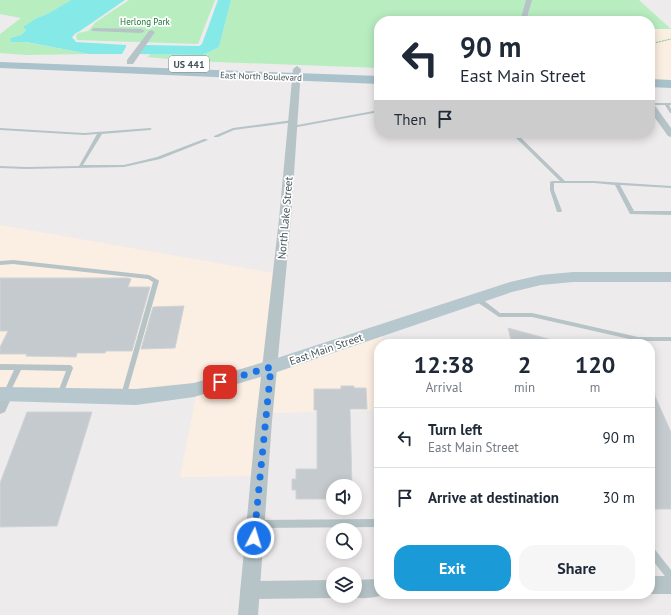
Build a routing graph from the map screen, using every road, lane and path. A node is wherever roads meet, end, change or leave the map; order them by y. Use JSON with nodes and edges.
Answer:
{"nodes":[{"id":1,"x":529,"y":0,"type":"edge"},
{"id":2,"x":524,"y":16,"type":"edge"},
{"id":3,"x":94,"y":30,"type":"dead end"},
{"id":4,"x":141,"y":31,"type":"dead end"},
{"id":5,"x":151,"y":32,"type":"dead end"},
{"id":6,"x":671,"y":39,"type":"edge"},
{"id":7,"x":655,"y":43,"type":"edge"},
{"id":8,"x":0,"y":56,"type":"edge"},
{"id":9,"x":0,"y":65,"type":"edge"},
{"id":10,"x":128,"y":66,"type":"junction"},
{"id":11,"x":374,"y":72,"type":"edge"},
{"id":12,"x":296,"y":73,"type":"junction"},
{"id":13,"x":374,"y":80,"type":"edge"},
{"id":14,"x":655,"y":83,"type":"edge"},
{"id":15,"x":671,"y":84,"type":"edge"},
{"id":16,"x":655,"y":92,"type":"edge"},
{"id":17,"x":671,"y":92,"type":"edge"},
{"id":18,"x":655,"y":104,"type":"edge"},
{"id":19,"x":668,"y":104,"type":"edge"},
{"id":20,"x":655,"y":110,"type":"edge"},
{"id":21,"x":374,"y":112,"type":"edge"},
{"id":22,"x":671,"y":112,"type":"edge"},
{"id":23,"x":292,"y":124,"type":"junction"},
{"id":24,"x":668,"y":125,"type":"edge"},
{"id":25,"x":0,"y":129,"type":"edge"},
{"id":26,"x":150,"y":129,"type":"dead end"},
{"id":27,"x":100,"y":132,"type":"junction"},
{"id":28,"x":671,"y":134,"type":"edge"},
{"id":29,"x":216,"y":136,"type":"dead end"},
{"id":30,"x":518,"y":138,"type":"edge"},
{"id":31,"x":206,"y":140,"type":"dead end"},
{"id":32,"x":0,"y":167,"type":"edge"},
{"id":33,"x":80,"y":167,"type":"junction"},
{"id":34,"x":563,"y":181,"type":"junction"},
{"id":35,"x":617,"y":184,"type":"junction"},
{"id":36,"x":671,"y":187,"type":"edge"},
{"id":37,"x":559,"y":212,"type":"dead end"},
{"id":38,"x":671,"y":213,"type":"edge"},
{"id":39,"x":0,"y":263,"type":"edge"},
{"id":40,"x":671,"y":277,"type":"edge"},
{"id":41,"x":476,"y":298,"type":"junction"},
{"id":42,"x":671,"y":339,"type":"edge"},
{"id":43,"x":0,"y":367,"type":"edge"},
{"id":44,"x":19,"y":367,"type":"junction"},
{"id":45,"x":271,"y":367,"type":"junction"},
{"id":46,"x":60,"y":395,"type":"junction"},
{"id":47,"x":123,"y":396,"type":"junction"},
{"id":48,"x":2,"y":399,"type":"edge"},
{"id":49,"x":374,"y":523,"type":"edge"},
{"id":50,"x":255,"y":524,"type":"junction"},
{"id":51,"x":655,"y":556,"type":"edge"},
{"id":52,"x":671,"y":577,"type":"edge"},
{"id":53,"x":655,"y":585,"type":"edge"},
{"id":54,"x":671,"y":585,"type":"edge"},
{"id":55,"x":374,"y":588,"type":"edge"},
{"id":56,"x":326,"y":589,"type":"edge"},
{"id":57,"x":362,"y":589,"type":"edge"},
{"id":58,"x":250,"y":590,"type":"junction"},
{"id":59,"x":248,"y":615,"type":"edge"}],
"edges":[{"from":1,"to":2,"type":"street"},
{"from":3,"to":4,"type":"street"},
{"from":5,"to":10,"type":"street"},
{"from":6,"to":7,"type":"path"},
{"from":8,"to":10,"type":"main road","name":"East North Boulevard","number":"US 441"},
{"from":9,"to":10,"type":"main road","name":"East North Boulevard","number":"US 441"},
{"from":10,"to":12,"type":"main road","name":"East North Boulevard","number":"US 441"},
{"from":11,"to":12,"type":"main road","name":"East North Boulevard","number":"US 441"},
{"from":12,"to":13,"type":"main road","name":"East North Boulevard","number":"US 441"},
{"from":12,"to":23,"type":"street","name":"North Lake Street"},
{"from":14,"to":15,"type":"main road"},
{"from":16,"to":17,"type":"main road"},
{"from":18,"to":19,"type":"lane"},
{"from":19,"to":22,"type":"lane"},
{"from":20,"to":24,"type":"street"},
{"from":21,"to":23,"type":"lane"},
{"from":23,"to":29,"type":"lane"},
{"from":23,"to":45,"type":"street","name":"North Lake Street"},
{"from":24,"to":28,"type":"street"},
{"from":25,"to":27,"type":"lane"},
{"from":26,"to":27,"type":"lane"},
{"from":27,"to":33,"type":"lane"},
{"from":30,"to":34,"type":"lane"},
{"from":31,"to":33,"type":"lane"},
{"from":32,"to":33,"type":"lane"},
{"from":34,"to":35,"type":"lane"},
{"from":34,"to":37,"type":"lane"},
{"from":35,"to":36,"type":"lane"},
{"from":35,"to":38,"type":"lane"},
{"from":39,"to":47,"type":"lane"},
{"from":40,"to":41,"type":"main road","name":"East Main Street"},
{"from":41,"to":42,"type":"lane"},
{"from":41,"to":45,"type":"main road","name":"East Main Street"},
{"from":43,"to":44,"type":"lane"},
{"from":44,"to":46,"type":"lane"},
{"from":44,"to":48,"type":"lane"},
{"from":45,"to":47,"type":"main road","name":"East Main Street"},
{"from":45,"to":50,"type":"street","name":"North Lake Street"},
{"from":46,"to":47,"type":"main road","name":"East Main Street"},
{"from":46,"to":48,"type":"main road","name":"East Main Street"},
{"from":49,"to":50,"type":"lane"},
{"from":50,"to":58,"type":"street","name":"North Lake Street"},
{"from":51,"to":52,"type":"lane"},
{"from":53,"to":54,"type":"street"},
{"from":55,"to":57,"type":"street"},
{"from":56,"to":58,"type":"street"},
{"from":58,"to":59,"type":"street","name":"North Lake Street"}]}
